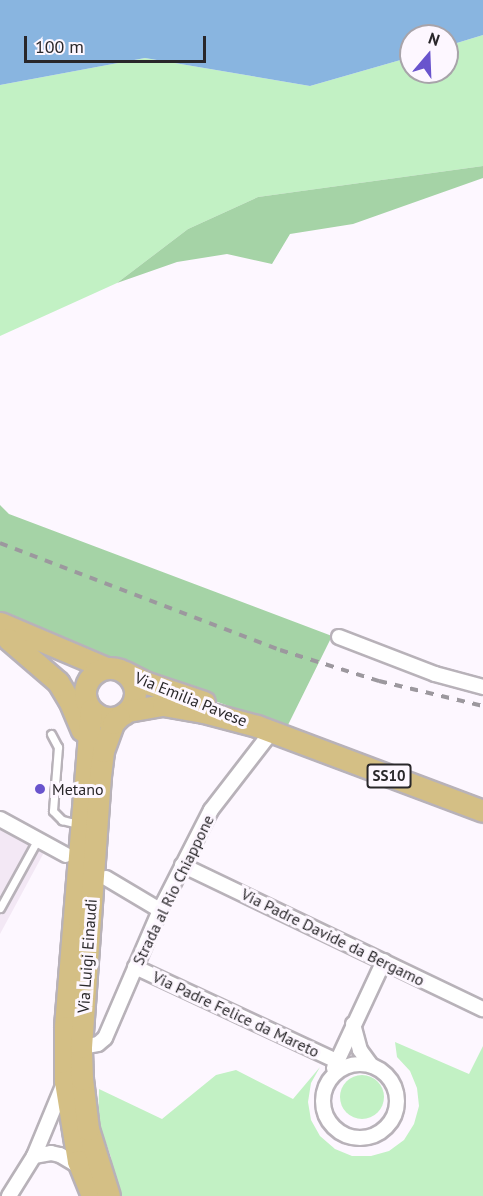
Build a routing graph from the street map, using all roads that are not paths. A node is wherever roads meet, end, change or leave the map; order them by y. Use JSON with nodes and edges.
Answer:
{"nodes":[{"id":1,"x":3,"y":632,"type":"edge"},
{"id":2,"x":339,"y":637,"type":"dead end"},
{"id":3,"x":115,"y":670,"type":"junction"},
{"id":4,"x":483,"y":687,"type":"edge"},
{"id":5,"x":89,"y":706,"type":"junction"},
{"id":6,"x":123,"y":714,"type":"junction"},
{"id":7,"x":264,"y":728,"type":"junction"},
{"id":8,"x":51,"y":734,"type":"dead end"},
{"id":9,"x":87,"y":750,"type":"junction"},
{"id":10,"x":483,"y":811,"type":"edge"},
{"id":11,"x":0,"y":819,"type":"edge"},
{"id":12,"x":81,"y":825,"type":"junction"},
{"id":13,"x":38,"y":839,"type":"junction"},
{"id":14,"x":66,"y":855,"type":"dead end"},
{"id":15,"x":182,"y":865,"type":"junction"},
{"id":16,"x":106,"y":878,"type":"dead end"},
{"id":17,"x":0,"y":908,"type":"edge"},
{"id":18,"x":160,"y":910,"type":"junction"},
{"id":19,"x":384,"y":961,"type":"junction"},
{"id":20,"x":135,"y":967,"type":"junction"},
{"id":21,"x":483,"y":1009,"type":"edge"},
{"id":22,"x":353,"y":1024,"type":"junction"},
{"id":23,"x":81,"y":1047,"type":"junction"},
{"id":24,"x":337,"y":1061,"type":"junction"},
{"id":25,"x":371,"y":1065,"type":"junction"},
{"id":26,"x":330,"y":1077,"type":"junction"},
{"id":27,"x":65,"y":1081,"type":"junction"},
{"id":28,"x":34,"y":1156,"type":"junction"},
{"id":29,"x":80,"y":1167,"type":"junction"},
{"id":30,"x":9,"y":1196,"type":"edge"},
{"id":31,"x":92,"y":1196,"type":"edge"},
{"id":32,"x":109,"y":1196,"type":"edge"}],
"edges":[{"from":1,"to":3,"type":"main road","name":"Via Emilia Pavese","number":"SS10"},
{"from":1,"to":5,"type":"main road"},
{"from":1,"to":9,"type":"main road"},
{"from":2,"to":4,"type":"street"},
{"from":3,"to":5,"type":"main road"},
{"from":3,"to":6,"type":"main road"},
{"from":3,"to":7,"type":"main road","name":"Via Emilia Pavese","number":"SS10"},
{"from":5,"to":6,"type":"main road","number":"SS10"},
{"from":5,"to":9,"type":"main road","name":"Via Luigi Einaudi"},
{"from":6,"to":7,"type":"main road","name":"Via Emilia Pavese","number":"SS10"},
{"from":6,"to":23,"type":"main road","name":"Via Luigi Einaudi"},
{"from":7,"to":10,"type":"main road","name":"Via Emilia Pavese","number":"SS10"},
{"from":7,"to":15,"type":"street","name":"Strada al Rio Chiappone"},
{"from":8,"to":12,"type":"lane"},
{"from":9,"to":12,"type":"main road","name":"Via Luigi Einaudi"},
{"from":11,"to":13,"type":"street"},
{"from":12,"to":27,"type":"main road","name":"Via Luigi Einaudi"},
{"from":13,"to":14,"type":"street"},
{"from":13,"to":17,"type":"lane"},
{"from":15,"to":18,"type":"street","name":"Strada al Rio Chiappone"},
{"from":15,"to":19,"type":"street","name":"Via Padre Davide da Bergamo"},
{"from":16,"to":18,"type":"street"},
{"from":18,"to":20,"type":"street","name":"Strada al Rio Chiappone"},
{"from":19,"to":21,"type":"street","name":"Via Padre Davide da Bergamo"},
{"from":19,"to":22,"type":"street"},
{"from":20,"to":23,"type":"street","name":"Strada al Rio Chiappone"},
{"from":20,"to":24,"type":"street","name":"Via Padre Felice da Mareto"},
{"from":22,"to":24,"type":"street"},
{"from":22,"to":25,"type":"street"},
{"from":23,"to":32,"type":"main road","name":"Via Luigi Einaudi"},
{"from":24,"to":26,"type":"street"},
{"from":25,"to":26,"type":"street"},
{"from":25,"to":26,"type":"street"},
{"from":27,"to":28,"type":"street"},
{"from":27,"to":29,"type":"main road","name":"Via Luigi Einaudi"},
{"from":28,"to":29,"type":"street"},
{"from":28,"to":30,"type":"street"},
{"from":29,"to":31,"type":"main road","name":"Via Luigi Einaudi"}]}
